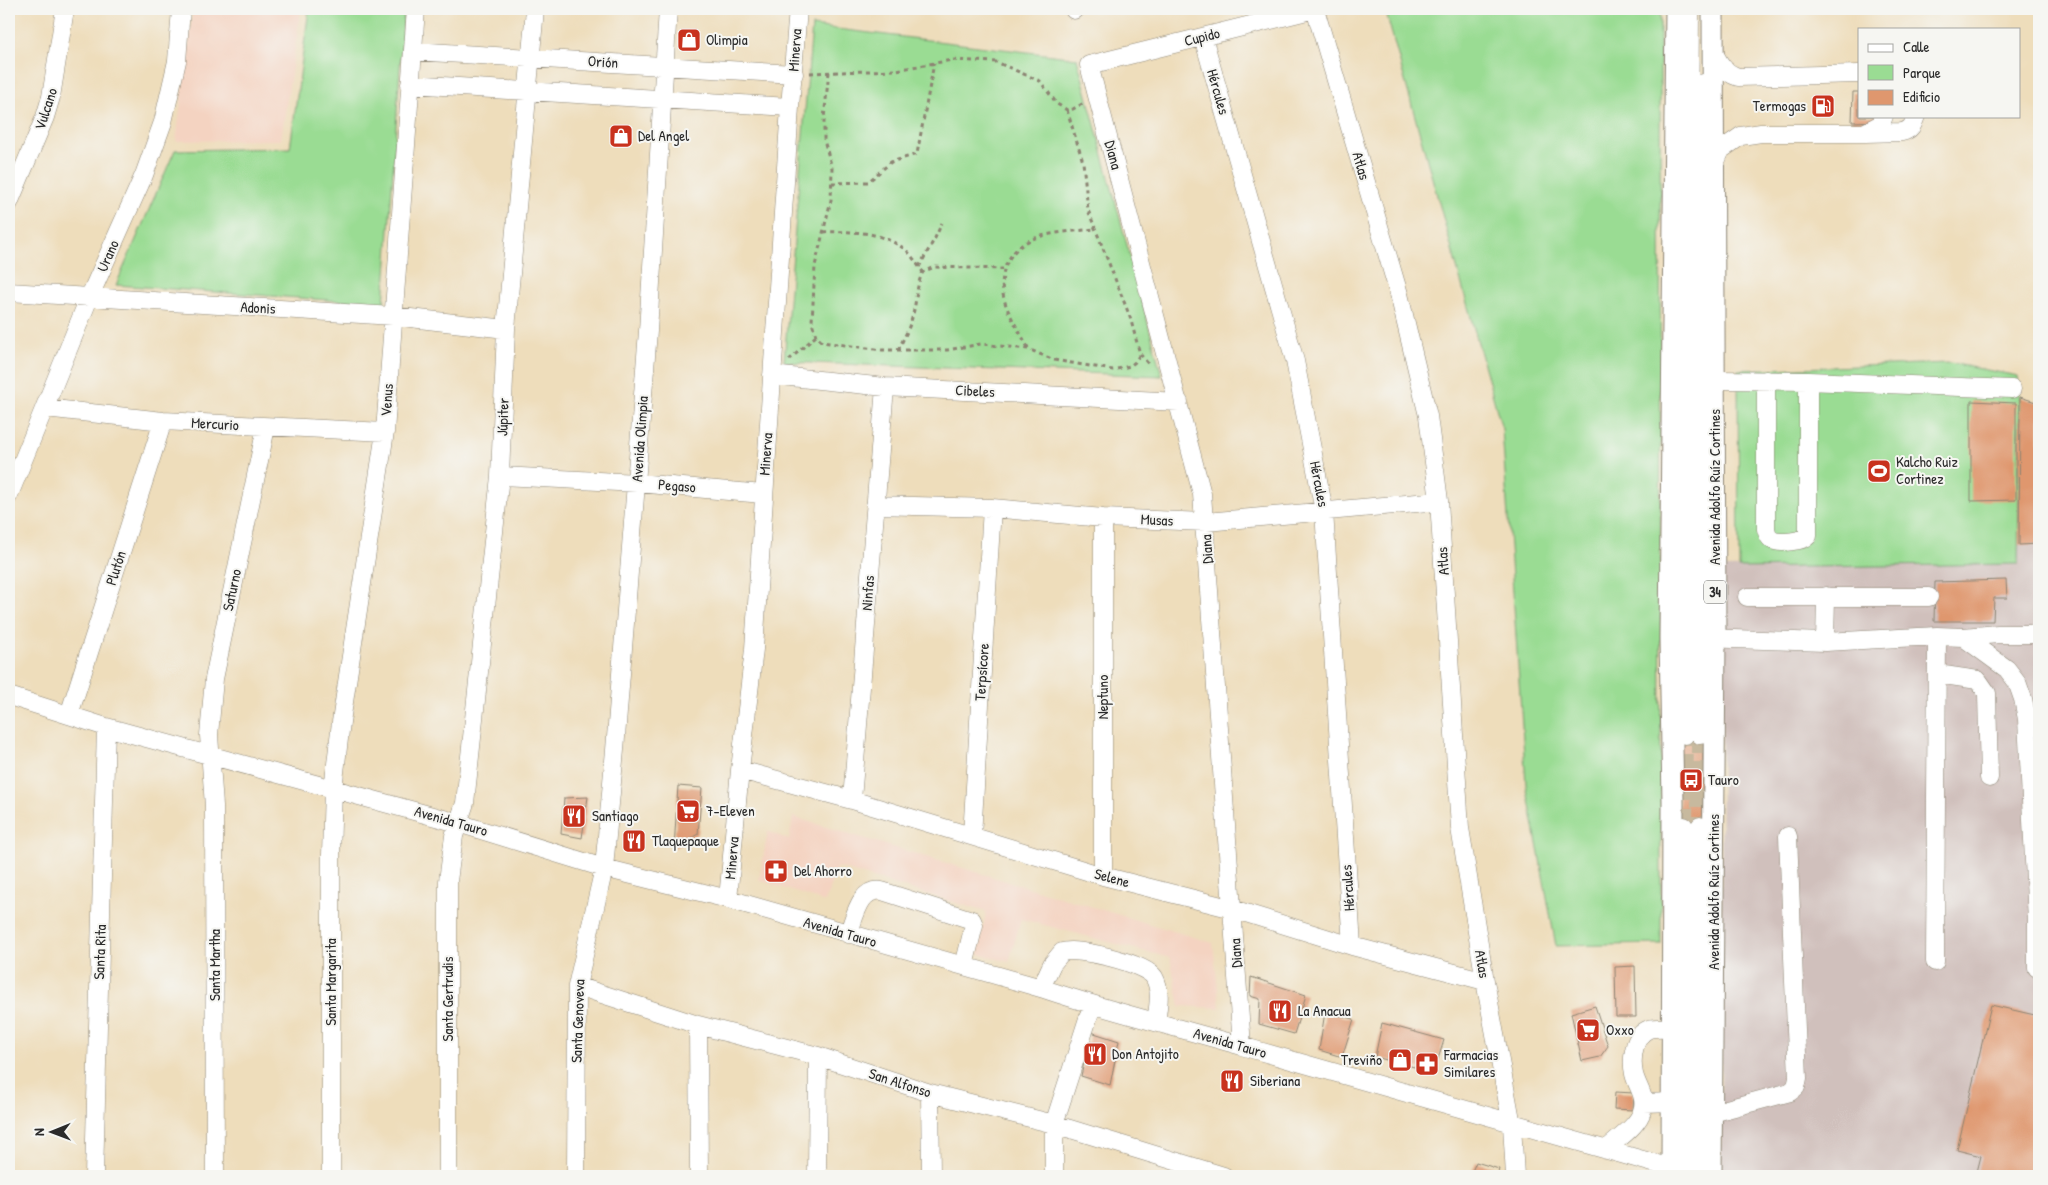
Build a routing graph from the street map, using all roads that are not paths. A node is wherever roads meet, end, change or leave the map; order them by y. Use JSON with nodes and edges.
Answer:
{"nodes":[{"id":1,"x":65,"y":9,"type":"edge"},
{"id":2,"x":181,"y":9,"type":"edge"},
{"id":3,"x":416,"y":9,"type":"edge"},
{"id":4,"x":535,"y":9,"type":"edge"},
{"id":5,"x":668,"y":9,"type":"edge"},
{"id":6,"x":798,"y":9,"type":"edge"},
{"id":7,"x":1315,"y":9,"type":"edge"},
{"id":8,"x":1676,"y":9,"type":"edge"},
{"id":9,"x":1690,"y":9,"type":"edge"},
{"id":10,"x":1703,"y":9,"type":"edge"},
{"id":11,"x":1713,"y":9,"type":"edge"},
{"id":12,"x":1203,"y":37,"type":"junction"},
{"id":13,"x":1712,"y":49,"type":"junction"},
{"id":14,"x":413,"y":51,"type":"junction"},
{"id":15,"x":531,"y":58,"type":"junction"},
{"id":16,"x":1089,"y":65,"type":"joint"},
{"id":17,"x":664,"y":66,"type":"junction"},
{"id":18,"x":794,"y":74,"type":"junction"},
{"id":19,"x":1858,"y":74,"type":"edge"},
{"id":20,"x":410,"y":84,"type":"junction"},
{"id":21,"x":527,"y":92,"type":"junction"},
{"id":22,"x":661,"y":100,"type":"junction"},
{"id":23,"x":790,"y":107,"type":"junction"},
{"id":24,"x":1883,"y":118,"type":"edge"},
{"id":25,"x":1915,"y":118,"type":"edge"},
{"id":26,"x":1864,"y":133,"type":"junction"},
{"id":27,"x":1712,"y":168,"type":"junction"},
{"id":28,"x":9,"y":203,"type":"edge"},
{"id":29,"x":9,"y":292,"type":"edge"},
{"id":30,"x":89,"y":298,"type":"junction"},
{"id":31,"x":393,"y":316,"type":"junction"},
{"id":32,"x":506,"y":329,"type":"junction"},
{"id":33,"x":772,"y":375,"type":"junction"},
{"id":34,"x":1716,"y":380,"type":"junction"},
{"id":35,"x":1766,"y":380,"type":"junction"},
{"id":36,"x":1808,"y":381,"type":"junction"},
{"id":37,"x":885,"y":387,"type":"junction"},
{"id":38,"x":2012,"y":389,"type":"dead end"},
{"id":39,"x":1179,"y":402,"type":"junction"},
{"id":40,"x":46,"y":408,"type":"junction"},
{"id":41,"x":163,"y":421,"type":"junction"},
{"id":42,"x":266,"y":427,"type":"junction"},
{"id":43,"x":385,"y":432,"type":"junction"},
{"id":44,"x":500,"y":476,"type":"junction"},
{"id":45,"x":637,"y":483,"type":"junction"},
{"id":46,"x":763,"y":494,"type":"junction"},
{"id":47,"x":9,"y":495,"type":"edge"},
{"id":48,"x":1439,"y":501,"type":"junction"},
{"id":49,"x":875,"y":505,"type":"junction"},
{"id":50,"x":992,"y":508,"type":"junction"},
{"id":51,"x":1324,"y":511,"type":"junction"},
{"id":52,"x":1103,"y":518,"type":"junction"},
{"id":53,"x":1206,"y":522,"type":"junction"},
{"id":54,"x":1826,"y":596,"type":"junction"},
{"id":55,"x":1747,"y":597,"type":"dead end"},
{"id":56,"x":1929,"y":597,"type":"dead end"},
{"id":57,"x":2039,"y":634,"type":"edge"},
{"id":58,"x":1937,"y":636,"type":"junction"},
{"id":59,"x":1963,"y":637,"type":"junction"},
{"id":60,"x":1693,"y":638,"type":"junction"},
{"id":61,"x":1825,"y":642,"type":"junction"},
{"id":62,"x":1937,"y":674,"type":"junction"},
{"id":63,"x":9,"y":696,"type":"edge"},
{"id":64,"x":69,"y":715,"type":"junction"},
{"id":65,"x":106,"y":727,"type":"junction"},
{"id":66,"x":1692,"y":735,"type":"tunnel mouth"},
{"id":67,"x":211,"y":754,"type":"junction"},
{"id":68,"x":740,"y":770,"type":"junction"},
{"id":69,"x":1989,"y":778,"type":"dead end"},
{"id":70,"x":333,"y":789,"type":"junction"},
{"id":71,"x":852,"y":800,"type":"junction"},
{"id":72,"x":458,"y":823,"type":"junction"},
{"id":73,"x":1692,"y":826,"type":"tunnel mouth"},
{"id":74,"x":972,"y":836,"type":"junction"},
{"id":75,"x":1788,"y":836,"type":"dead end"},
{"id":76,"x":604,"y":868,"type":"junction"},
{"id":77,"x":1103,"y":876,"type":"junction"},
{"id":78,"x":728,"y":899,"type":"junction"},
{"id":79,"x":1233,"y":910,"type":"junction"},
{"id":80,"x":2038,"y":921,"type":"edge"},
{"id":81,"x":848,"y":934,"type":"junction"},
{"id":82,"x":1352,"y":946,"type":"junction"},
{"id":83,"x":1936,"y":962,"type":"dead end"},
{"id":84,"x":964,"y":966,"type":"junction"},
{"id":85,"x":2037,"y":968,"type":"dead end"},
{"id":86,"x":1485,"y":981,"type":"junction"},
{"id":87,"x":577,"y":986,"type":"junction"},
{"id":88,"x":1041,"y":988,"type":"junction"},
{"id":89,"x":1092,"y":1006,"type":"junction"},
{"id":90,"x":1156,"y":1022,"type":"junction"},
{"id":91,"x":698,"y":1025,"type":"junction"},
{"id":92,"x":1672,"y":1028,"type":"junction"},
{"id":93,"x":1242,"y":1046,"type":"junction"},
{"id":94,"x":818,"y":1056,"type":"junction"},
{"id":95,"x":930,"y":1093,"type":"junction"},
{"id":96,"x":1672,"y":1102,"type":"junction"},
{"id":97,"x":1644,"y":1103,"type":"junction"},
{"id":98,"x":1712,"y":1113,"type":"junction"},
{"id":99,"x":1054,"y":1124,"type":"junction"},
{"id":100,"x":1512,"y":1125,"type":"junction"},
{"id":101,"x":1606,"y":1150,"type":"junction"},
{"id":102,"x":1170,"y":1169,"type":"edge"},
{"id":103,"x":1685,"y":1174,"type":"edge"},
{"id":104,"x":94,"y":1176,"type":"edge"},
{"id":105,"x":215,"y":1176,"type":"edge"},
{"id":106,"x":331,"y":1176,"type":"edge"},
{"id":107,"x":448,"y":1176,"type":"edge"},
{"id":108,"x":576,"y":1176,"type":"edge"},
{"id":109,"x":699,"y":1176,"type":"edge"},
{"id":110,"x":817,"y":1176,"type":"edge"},
{"id":111,"x":931,"y":1176,"type":"edge"},
{"id":112,"x":1054,"y":1176,"type":"edge"},
{"id":113,"x":1224,"y":1176,"type":"edge"},
{"id":114,"x":1515,"y":1176,"type":"edge"},
{"id":115,"x":1711,"y":1176,"type":"edge"}],
"edges":[{"from":1,"to":28,"type":"street","name":"Vulcano"},
{"from":2,"to":30,"type":"street","name":"Urano"},
{"from":3,"to":14,"type":"street","name":"Venus"},
{"from":4,"to":15,"type":"street","name":"Júpiter"},
{"from":5,"to":17,"type":"street","name":"Avenida Olimpia"},
{"from":6,"to":18,"type":"street","name":"Minerva"},
{"from":7,"to":12,"type":"street","name":"Cupido"},
{"from":7,"to":48,"type":"street","name":"Atlas"},
{"from":8,"to":60,"type":"main road","name":"Avenida Adolfo Ruíz Cortines","number":"34"},
{"from":9,"to":60,"type":"street"},
{"from":10,"to":60,"type":"street"},
{"from":11,"to":13,"type":"main road","name":"Avenida Adolfo Ruíz Cortines","number":"34"},
{"from":12,"to":16,"type":"street","name":"Cupido"},
{"from":12,"to":51,"type":"street","name":"Hércules"},
{"from":13,"to":19,"type":"street"},
{"from":13,"to":27,"type":"main road","name":"Avenida Adolfo Ruíz Cortines","number":"34"},
{"from":14,"to":15,"type":"street","name":"Orión"},
{"from":14,"to":20,"type":"street","name":"Venus"},
{"from":15,"to":17,"type":"street","name":"Orión"},
{"from":15,"to":21,"type":"street","name":"Júpiter"},
{"from":16,"to":39,"type":"street","name":"Diana"},
{"from":17,"to":18,"type":"street","name":"Orión"},
{"from":17,"to":22,"type":"street","name":"Avenida Olimpia"},
{"from":18,"to":23,"type":"street","name":"Minerva"},
{"from":20,"to":21,"type":"street"},
{"from":20,"to":31,"type":"street","name":"Venus"},
{"from":21,"to":22,"type":"street"},
{"from":21,"to":32,"type":"street","name":"Júpiter"},
{"from":22,"to":23,"type":"street"},
{"from":22,"to":45,"type":"street","name":"Avenida Olimpia"},
{"from":23,"to":33,"type":"street","name":"Minerva"},
{"from":24,"to":26,"type":"street"},
{"from":25,"to":26,"type":"street"},
{"from":26,"to":27,"type":"street"},
{"from":27,"to":34,"type":"main road","name":"Avenida Adolfo Ruíz Cortines","number":"34"},
{"from":29,"to":30,"type":"street","name":"Adonis"},
{"from":30,"to":31,"type":"street","name":"Adonis"},
{"from":30,"to":40,"type":"street","name":"Urano"},
{"from":31,"to":32,"type":"street","name":"Adonis"},
{"from":31,"to":43,"type":"street","name":"Venus"},
{"from":32,"to":44,"type":"street","name":"Júpiter"},
{"from":33,"to":37,"type":"street","name":"Cibeles"},
{"from":33,"to":46,"type":"street","name":"Minerva"},
{"from":34,"to":35,"type":"street"},
{"from":34,"to":60,"type":"main road","name":"Avenida Adolfo Ruíz Cortines","number":"34"},
{"from":35,"to":36,"type":"street"},
{"from":35,"to":36,"type":"street"},
{"from":36,"to":38,"type":"street"},
{"from":37,"to":39,"type":"street","name":"Cibeles"},
{"from":37,"to":49,"type":"street","name":"Ninfas"},
{"from":39,"to":53,"type":"street","name":"Diana"},
{"from":40,"to":41,"type":"street","name":"Mercurio"},
{"from":40,"to":47,"type":"street","name":"Urano"},
{"from":41,"to":42,"type":"street","name":"Mercurio"},
{"from":41,"to":64,"type":"street","name":"Plutón"},
{"from":42,"to":43,"type":"street","name":"Mercurio"},
{"from":42,"to":67,"type":"street","name":"Saturno"},
{"from":43,"to":70,"type":"street","name":"Venus"},
{"from":44,"to":45,"type":"street","name":"Pegaso"},
{"from":44,"to":72,"type":"street","name":"Júpiter"},
{"from":45,"to":46,"type":"street","name":"Pegaso"},
{"from":45,"to":76,"type":"street","name":"Avenida Olimpia"},
{"from":46,"to":68,"type":"street","name":"Minerva"},
{"from":48,"to":51,"type":"street","name":"Musas"},
{"from":48,"to":86,"type":"street","name":"Atlas"},
{"from":49,"to":50,"type":"street","name":"Musas"},
{"from":49,"to":71,"type":"street","name":"Ninfas"},
{"from":50,"to":52,"type":"street","name":"Musas"},
{"from":50,"to":74,"type":"street","name":"Terpsícore"},
{"from":51,"to":53,"type":"street","name":"Musas"},
{"from":51,"to":82,"type":"street","name":"Hércules"},
{"from":52,"to":53,"type":"street","name":"Musas"},
{"from":52,"to":77,"type":"street","name":"Neptuno"},
{"from":53,"to":79,"type":"street","name":"Diana"},
{"from":54,"to":55,"type":"street"},
{"from":54,"to":56,"type":"street"},
{"from":54,"to":61,"type":"street"},
{"from":57,"to":59,"type":"street"},
{"from":58,"to":59,"type":"street"},
{"from":58,"to":61,"type":"street"},
{"from":58,"to":62,"type":"street"},
{"from":59,"to":80,"type":"street"},
{"from":60,"to":61,"type":"street"},
{"from":60,"to":66,"type":"street"},
{"from":60,"to":92,"type":"main road","name":"Avenida Adolfo Ruíz Cortines","number":"34"},
{"from":60,"to":98,"type":"main road","name":"Avenida Adolfo Ruíz Cortines","number":"34"},
{"from":62,"to":69,"type":"street"},
{"from":62,"to":83,"type":"street"},
{"from":63,"to":64,"type":"street","name":"Avenida Tauro"},
{"from":64,"to":65,"type":"street","name":"Avenida Tauro"},
{"from":65,"to":67,"type":"street","name":"Avenida Tauro"},
{"from":65,"to":104,"type":"street","name":"Santa Rita"},
{"from":67,"to":70,"type":"street","name":"Avenida Tauro"},
{"from":67,"to":105,"type":"street","name":"Santa Martha"},
{"from":68,"to":71,"type":"street","name":"Selene"},
{"from":68,"to":78,"type":"street","name":"Minerva"},
{"from":70,"to":72,"type":"street","name":"Avenida Tauro"},
{"from":70,"to":106,"type":"street","name":"Santa Margarita"},
{"from":71,"to":74,"type":"street","name":"Selene"},
{"from":72,"to":76,"type":"street","name":"Avenida Tauro"},
{"from":72,"to":107,"type":"street","name":"Santa Gertrudis"},
{"from":73,"to":103,"type":"street"},
{"from":74,"to":77,"type":"street","name":"Selene"},
{"from":75,"to":98,"type":"street"},
{"from":76,"to":78,"type":"street","name":"Avenida Tauro"},
{"from":76,"to":87,"type":"street","name":"Santa Genoveva"},
{"from":77,"to":79,"type":"street","name":"Selene"},
{"from":78,"to":81,"type":"street","name":"Avenida Tauro"},
{"from":79,"to":82,"type":"street","name":"Selene"},
{"from":79,"to":93,"type":"street","name":"Diana"},
{"from":80,"to":85,"type":"street"},
{"from":81,"to":84,"type":"street","name":"Avenida Tauro"},
{"from":81,"to":84,"type":"street"},
{"from":82,"to":86,"type":"street","name":"Selene"},
{"from":84,"to":88,"type":"street","name":"Avenida Tauro"},
{"from":86,"to":100,"type":"street","name":"Atlas"},
{"from":87,"to":91,"type":"street","name":"San Alfonso"},
{"from":87,"to":108,"type":"street","name":"Santa Genoveva"},
{"from":88,"to":89,"type":"street","name":"Avenida Tauro"},
{"from":88,"to":90,"type":"street"},
{"from":89,"to":90,"type":"street","name":"Avenida Tauro"},
{"from":89,"to":99,"type":"street"},
{"from":90,"to":93,"type":"street","name":"Avenida Tauro"},
{"from":91,"to":94,"type":"street","name":"San Alfonso"},
{"from":91,"to":109,"type":"street"},
{"from":92,"to":96,"type":"main road","name":"Avenida Adolfo Ruíz Cortines","number":"34"},
{"from":92,"to":97,"type":"street"},
{"from":93,"to":100,"type":"street","name":"Avenida Tauro"},
{"from":94,"to":95,"type":"street","name":"San Alfonso"},
{"from":94,"to":110,"type":"street"},
{"from":95,"to":99,"type":"street","name":"San Alfonso"},
{"from":95,"to":111,"type":"street"},
{"from":96,"to":97,"type":"street"},
{"from":96,"to":103,"type":"main road","name":"Avenida Adolfo Ruíz Cortines","number":"34"},
{"from":97,"to":101,"type":"street"},
{"from":98,"to":115,"type":"main road","name":"Avenida Adolfo Ruíz Cortines","number":"34"},
{"from":99,"to":102,"type":"street","name":"San Alfonso"},
{"from":99,"to":112,"type":"street"},
{"from":100,"to":101,"type":"street","name":"Avenida Tauro"},
{"from":100,"to":114,"type":"street","name":"Atlas"},
{"from":101,"to":103,"type":"street","name":"Avenida Tauro"},
{"from":102,"to":113,"type":"street","name":"San Alfonso"}]}
